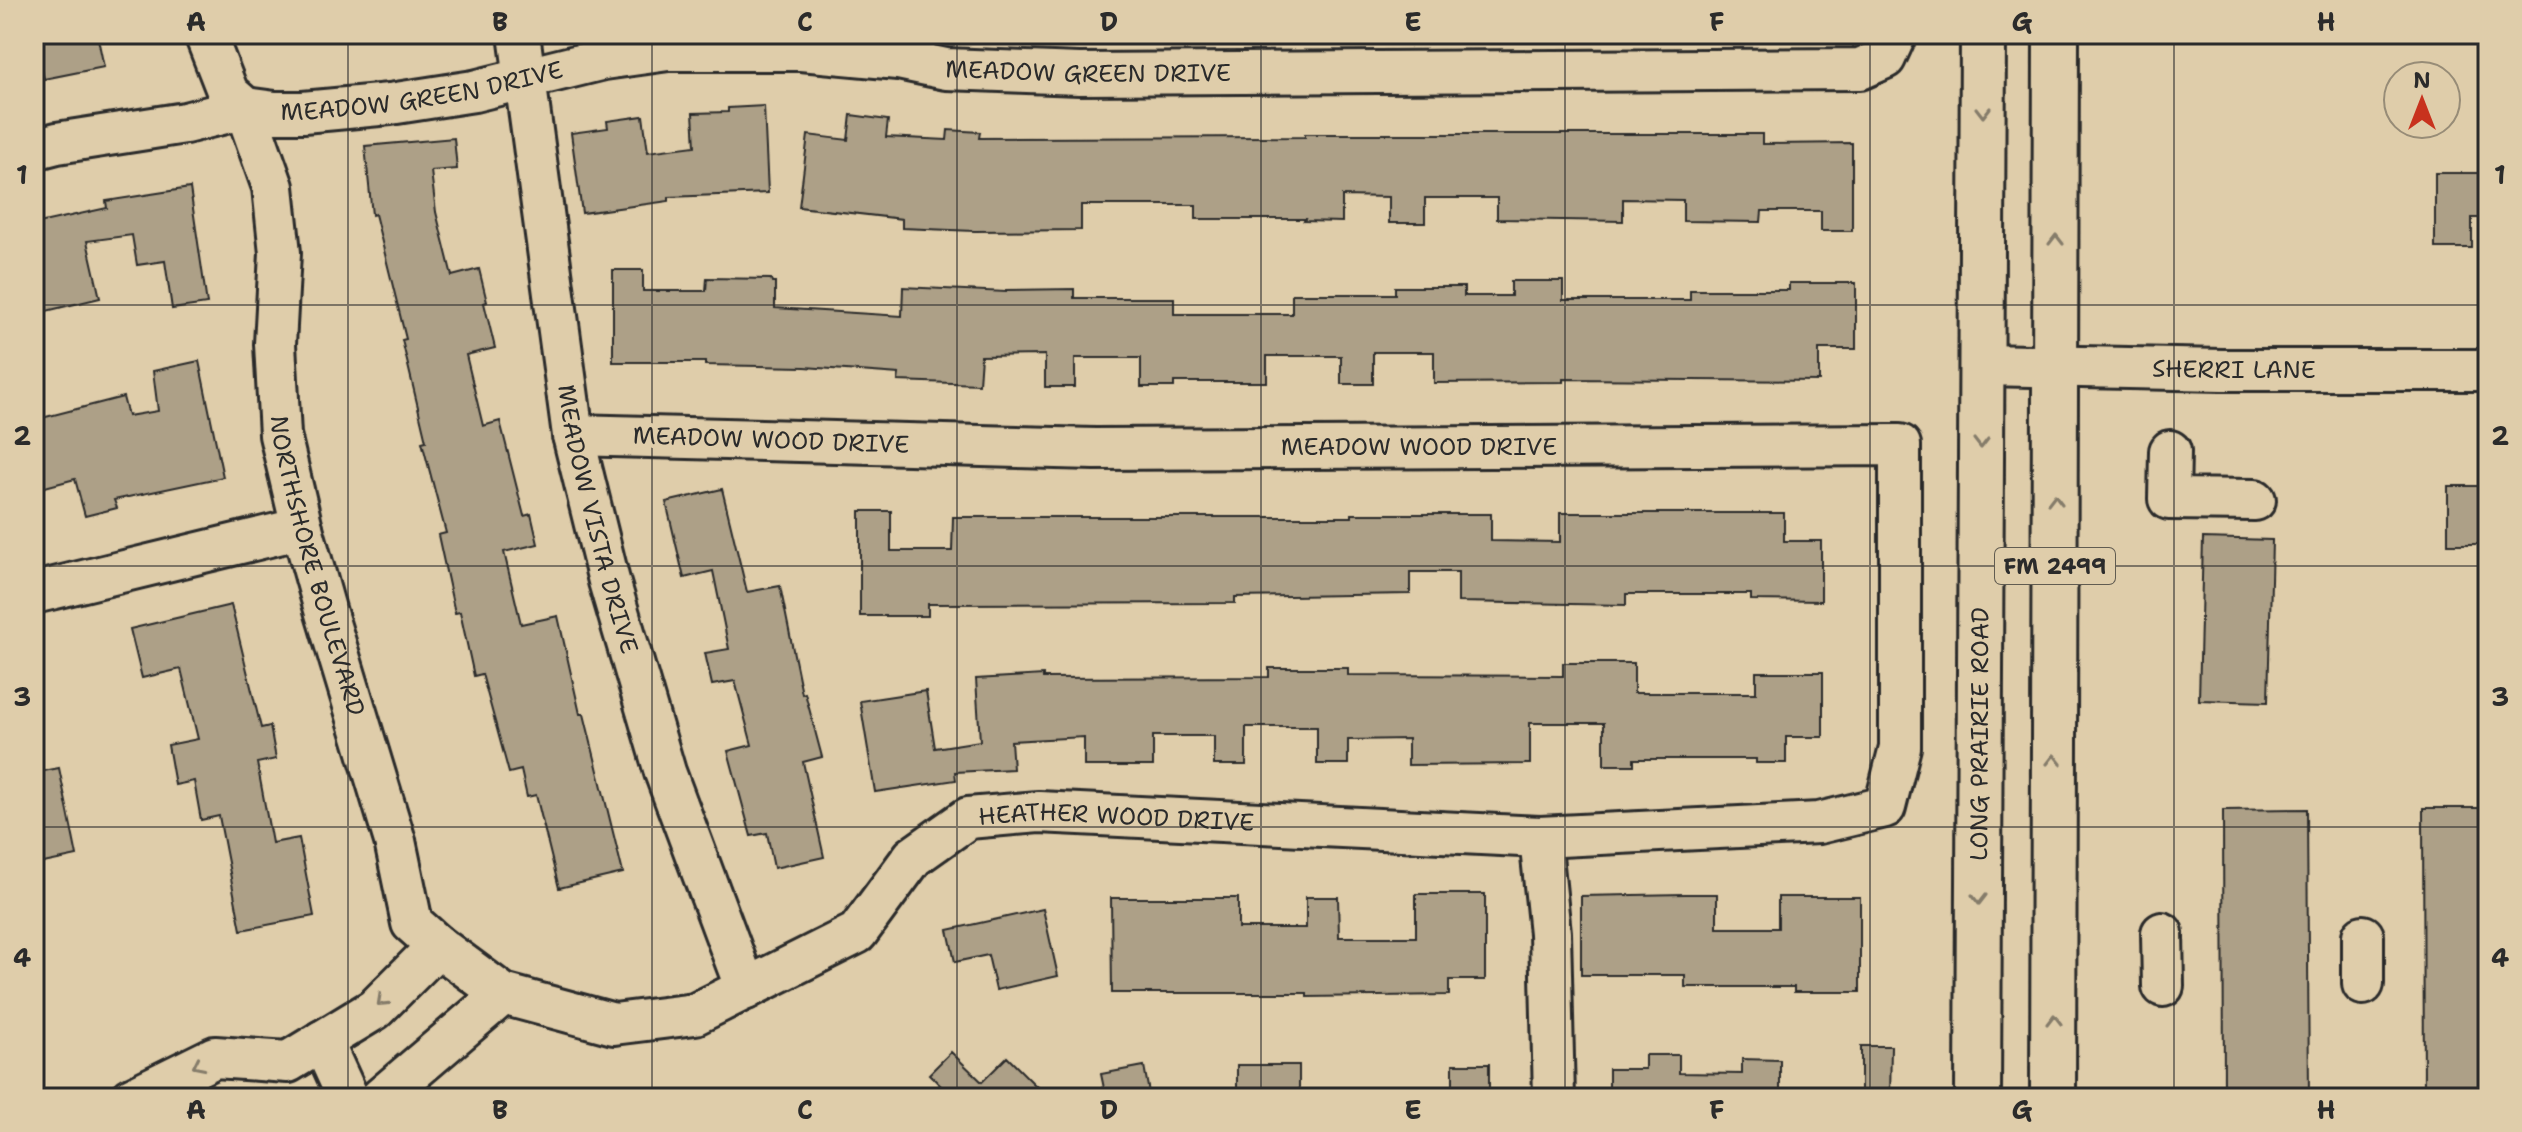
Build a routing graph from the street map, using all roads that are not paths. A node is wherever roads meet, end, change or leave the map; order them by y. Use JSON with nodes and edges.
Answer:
{"nodes":[{"id":1,"x":205,"y":34,"type":"edge"},
{"id":2,"x":519,"y":34,"type":"edge"},
{"id":3,"x":1983,"y":34,"type":"edge"},
{"id":4,"x":2056,"y":34,"type":"edge"},
{"id":5,"x":1891,"y":44,"type":"edge"},
{"id":6,"x":523,"y":79,"type":"junction"},
{"id":7,"x":245,"y":108,"type":"junction"},
{"id":8,"x":34,"y":149,"type":"edge"},
{"id":9,"x":1982,"y":365,"type":"junction"},
{"id":10,"x":2055,"y":365,"type":"junction"},
{"id":11,"x":2488,"y":370,"type":"edge"},
{"id":12,"x":573,"y":435,"type":"junction"},
{"id":13,"x":2170,"y":451,"type":"dead end"},
{"id":14,"x":2255,"y":500,"type":"dead end"},
{"id":15,"x":302,"y":528,"type":"junction"},
{"id":16,"x":34,"y":593,"type":"edge"},
{"id":17,"x":1885,"y":807,"type":"joint"},
{"id":18,"x":1540,"y":837,"type":"junction"},
{"id":19,"x":2162,"y":933,"type":"dead end"},
{"id":20,"x":2363,"y":936,"type":"dead end"},
{"id":21,"x":438,"y":946,"type":"junction"},
{"id":22,"x":2363,"y":984,"type":"dead end"},
{"id":23,"x":2163,"y":986,"type":"dead end"},
{"id":24,"x":746,"y":989,"type":"junction"},
{"id":25,"x":503,"y":994,"type":"junction"},
{"id":26,"x":322,"y":1041,"type":"junction"},
{"id":27,"x":132,"y":1098,"type":"edge"},
{"id":28,"x":348,"y":1098,"type":"edge"},
{"id":29,"x":381,"y":1098,"type":"edge"},
{"id":30,"x":1554,"y":1098,"type":"edge"},
{"id":31,"x":1978,"y":1098,"type":"edge"},
{"id":32,"x":2053,"y":1098,"type":"edge"}],
"edges":[{"from":1,"to":7,"type":"street","name":"NORTHSHORE BOULEVARD"},
{"from":2,"to":6,"type":"street","name":"MEADOW VISTA DRIVE"},
{"from":3,"to":9,"type":"main road","name":"LONG PRAIRIE ROAD","number":"FM 2499","one_way":true},
{"from":10,"to":4,"type":"main road","number":"FM 2499","one_way":true},
{"from":5,"to":6,"type":"street","name":"MEADOW GREEN DRIVE"},
{"from":6,"to":7,"type":"street","name":"MEADOW GREEN DRIVE"},
{"from":6,"to":12,"type":"street","name":"MEADOW VISTA DRIVE"},
{"from":7,"to":8,"type":"street","name":"MEADOW GREEN DRIVE"},
{"from":7,"to":15,"type":"street","name":"NORTHSHORE BOULEVARD"},
{"from":9,"to":10,"type":"street","name":"SHERRI LANE"},
{"from":9,"to":31,"type":"main road","name":"LONG PRAIRIE ROAD","number":"FM 2499","one_way":true},
{"from":10,"to":11,"type":"street","name":"SHERRI LANE"},
{"from":32,"to":10,"type":"main road","number":"FM 2499","one_way":true},
{"from":12,"to":17,"type":"street","name":"MEADOW WOOD DRIVE"},
{"from":12,"to":24,"type":"street","name":"MEADOW VISTA DRIVE"},
{"from":13,"to":14,"type":"street"},
{"from":15,"to":16,"type":"street"},
{"from":15,"to":21,"type":"street","name":"NORTHSHORE BOULEVARD"},
{"from":17,"to":18,"type":"street","name":"HEATHER WOOD DRIVE"},
{"from":18,"to":24,"type":"street","name":"HEATHER WOOD DRIVE"},
{"from":18,"to":30,"type":"street"},
{"from":19,"to":23,"type":"street"},
{"from":20,"to":22,"type":"street"},
{"from":21,"to":25,"type":"street","name":"HEATHER WOOD DRIVE"},
{"from":21,"to":26,"type":"street","one_way":true},
{"from":24,"to":25,"type":"street","name":"HEATHER WOOD DRIVE"},
{"from":25,"to":29,"type":"street"},
{"from":26,"to":27,"type":"street","one_way":true},
{"from":26,"to":28,"type":"street"}]}
